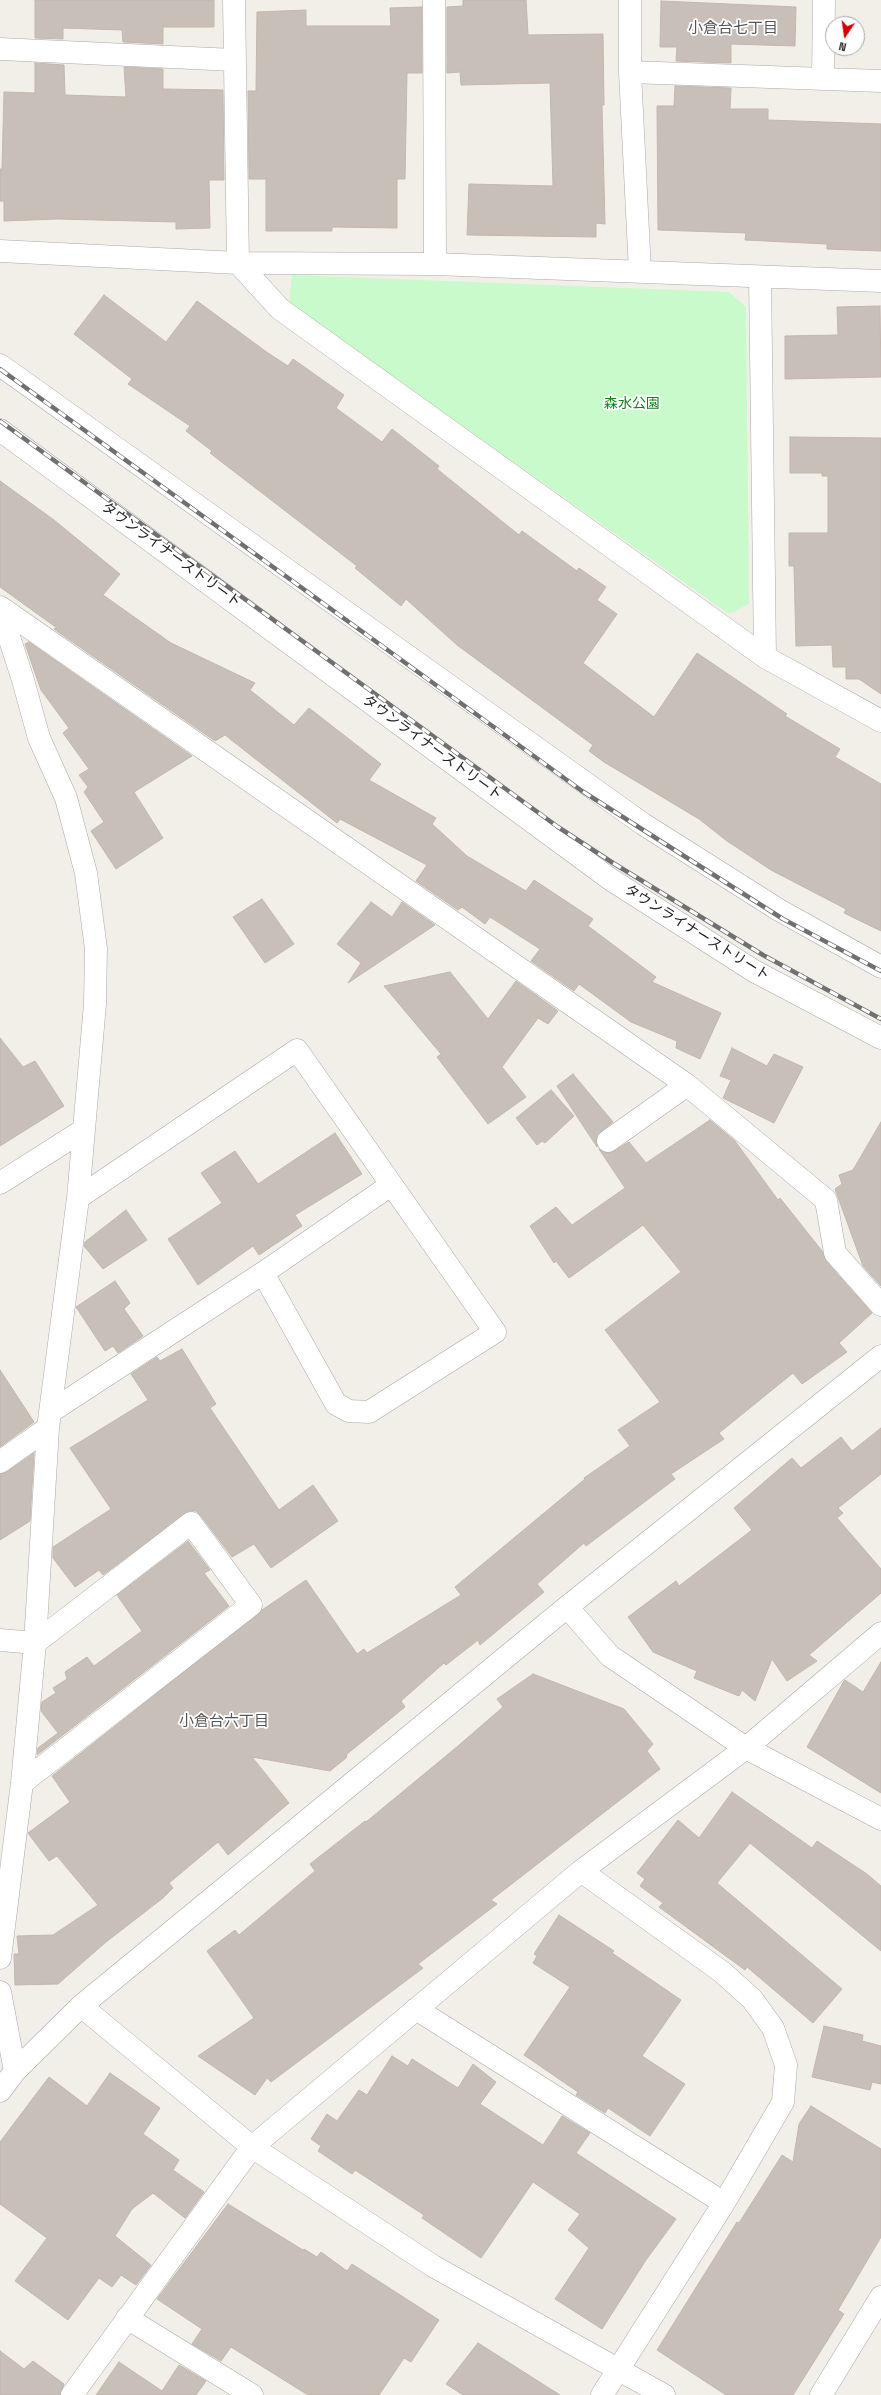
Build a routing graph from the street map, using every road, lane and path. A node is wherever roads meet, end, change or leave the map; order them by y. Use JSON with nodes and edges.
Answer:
{"nodes":[{"id":1,"x":234,"y":0,"type":"edge"},
{"id":2,"x":434,"y":0,"type":"edge"},
{"id":3,"x":630,"y":0,"type":"edge"},
{"id":4,"x":824,"y":0,"type":"edge"},
{"id":5,"x":0,"y":49,"type":"edge"},
{"id":6,"x":234,"y":60,"type":"junction"},
{"id":7,"x":630,"y":72,"type":"junction"},
{"id":8,"x":823,"y":79,"type":"junction"},
{"id":9,"x":881,"y":81,"type":"edge"},
{"id":10,"x":0,"y":250,"type":"edge"},
{"id":11,"x":238,"y":263,"type":"junction"},
{"id":12,"x":435,"y":264,"type":"junction"},
{"id":13,"x":640,"y":272,"type":"junction"},
{"id":14,"x":760,"y":277,"type":"junction"},
{"id":15,"x":881,"y":281,"type":"edge"},
{"id":16,"x":0,"y":365,"type":"edge"},
{"id":17,"x":0,"y":430,"type":"edge"},
{"id":18,"x":0,"y":608,"type":"edge"},
{"id":19,"x":765,"y":657,"type":"junction"},
{"id":20,"x":881,"y":721,"type":"edge"},
{"id":21,"x":881,"y":967,"type":"edge"},
{"id":22,"x":881,"y":1038,"type":"edge"},
{"id":23,"x":687,"y":1085,"type":"junction"},
{"id":24,"x":82,"y":1131,"type":"junction"},
{"id":25,"x":608,"y":1141,"type":"dead end"},
{"id":26,"x":0,"y":1183,"type":"edge"},
{"id":27,"x":391,"y":1185,"type":"junction"},
{"id":28,"x":78,"y":1198,"type":"junction"},
{"id":29,"x":263,"y":1273,"type":"junction"},
{"id":30,"x":881,"y":1305,"type":"edge"},
{"id":31,"x":881,"y":1356,"type":"edge"},
{"id":32,"x":49,"y":1420,"type":"junction"},
{"id":33,"x":0,"y":1462,"type":"edge"},
{"id":34,"x":567,"y":1607,"type":"junction"},
{"id":35,"x":881,"y":1633,"type":"edge"},
{"id":36,"x":0,"y":1640,"type":"edge"},
{"id":37,"x":35,"y":1643,"type":"junction"},
{"id":38,"x":746,"y":1748,"type":"junction"},
{"id":39,"x":22,"y":1783,"type":"junction"},
{"id":40,"x":881,"y":1819,"type":"edge"},
{"id":41,"x":581,"y":1871,"type":"junction"},
{"id":42,"x":0,"y":1958,"type":"edge"},
{"id":43,"x":0,"y":1992,"type":"edge"},
{"id":44,"x":81,"y":2006,"type":"junction"},
{"id":45,"x":416,"y":2010,"type":"junction"},
{"id":46,"x":15,"y":2071,"type":"junction"},
{"id":47,"x":0,"y":2091,"type":"edge"},
{"id":48,"x":252,"y":2147,"type":"junction"},
{"id":49,"x":724,"y":2203,"type":"junction"},
{"id":50,"x":881,"y":2297,"type":"edge"},
{"id":51,"x":127,"y":2318,"type":"junction"},
{"id":52,"x":617,"y":2371,"type":"junction"},
{"id":53,"x":72,"y":2395,"type":"edge"},
{"id":54,"x":252,"y":2395,"type":"edge"},
{"id":55,"x":602,"y":2395,"type":"edge"},
{"id":56,"x":664,"y":2395,"type":"edge"},
{"id":57,"x":821,"y":2395,"type":"edge"}],
"edges":[{"from":1,"to":6,"type":"street"},
{"from":2,"to":12,"type":"street"},
{"from":3,"to":7,"type":"street"},
{"from":4,"to":8,"type":"street"},
{"from":5,"to":6,"type":"street"},
{"from":6,"to":11,"type":"street"},
{"from":7,"to":8,"type":"street"},
{"from":7,"to":13,"type":"street"},
{"from":8,"to":9,"type":"street"},
{"from":10,"to":11,"type":"street"},
{"from":11,"to":12,"type":"street"},
{"from":11,"to":19,"type":"street"},
{"from":12,"to":13,"type":"street"},
{"from":13,"to":14,"type":"street"},
{"from":14,"to":15,"type":"street"},
{"from":14,"to":19,"type":"street"},
{"from":16,"to":21,"type":"street"},
{"from":17,"to":22,"type":"street","name":"タウンライナーストリート"},
{"from":18,"to":23,"type":"street"},
{"from":18,"to":24,"type":"street"},
{"from":19,"to":20,"type":"street"},
{"from":23,"to":25,"type":"street"},
{"from":23,"to":30,"type":"street"},
{"from":24,"to":26,"type":"street"},
{"from":24,"to":28,"type":"street"},
{"from":27,"to":28,"type":"street"},
{"from":27,"to":29,"type":"street"},
{"from":27,"to":29,"type":"street"},
{"from":28,"to":32,"type":"street"},
{"from":29,"to":32,"type":"street"},
{"from":31,"to":34,"type":"street"},
{"from":32,"to":33,"type":"street"},
{"from":32,"to":37,"type":"street"},
{"from":34,"to":38,"type":"street"},
{"from":34,"to":44,"type":"street"},
{"from":35,"to":38,"type":"street"},
{"from":36,"to":37,"type":"street"},
{"from":37,"to":39,"type":"street"},
{"from":37,"to":39,"type":"street"},
{"from":38,"to":40,"type":"street"},
{"from":38,"to":41,"type":"street"},
{"from":39,"to":42,"type":"street"},
{"from":41,"to":45,"type":"street"},
{"from":41,"to":49,"type":"street"},
{"from":43,"to":46,"type":"street"},
{"from":44,"to":46,"type":"street"},
{"from":44,"to":48,"type":"street"},
{"from":45,"to":48,"type":"street"},
{"from":45,"to":49,"type":"street"},
{"from":46,"to":47,"type":"street"},
{"from":48,"to":51,"type":"street"},
{"from":48,"to":52,"type":"street"},
{"from":49,"to":52,"type":"street"},
{"from":50,"to":57,"type":"street"},
{"from":51,"to":53,"type":"street"},
{"from":51,"to":54,"type":"street"},
{"from":52,"to":55,"type":"street"},
{"from":52,"to":56,"type":"street"}]}
